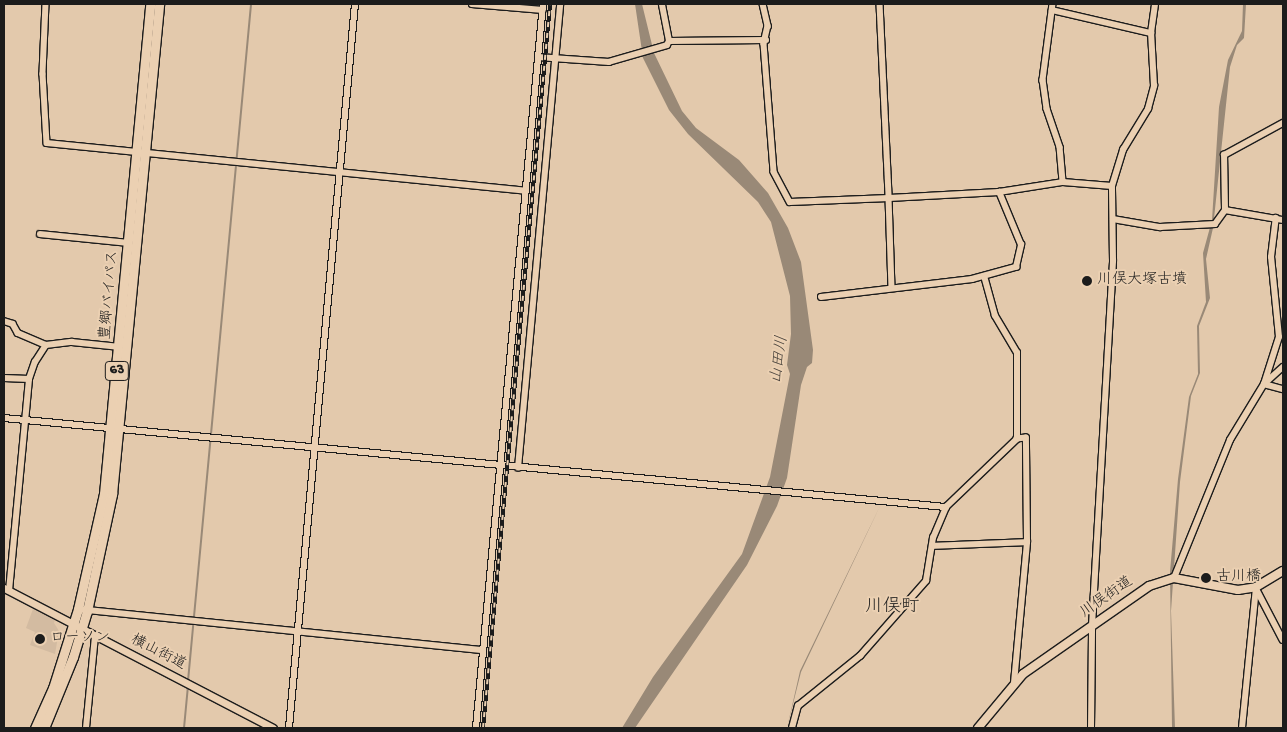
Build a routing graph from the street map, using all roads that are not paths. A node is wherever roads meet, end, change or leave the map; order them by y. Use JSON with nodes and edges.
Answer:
{"nodes":[{"id":1,"x":46,"y":4,"type":"edge"},
{"id":2,"x":150,"y":4,"type":"edge"},
{"id":3,"x":159,"y":4,"type":"edge"},
{"id":4,"x":355,"y":4,"type":"edge"},
{"id":5,"x":472,"y":4,"type":"edge"},
{"id":6,"x":560,"y":4,"type":"edge"},
{"id":7,"x":662,"y":4,"type":"edge"},
{"id":8,"x":762,"y":4,"type":"edge"},
{"id":9,"x":880,"y":4,"type":"edge"},
{"id":10,"x":1155,"y":4,"type":"edge"},
{"id":11,"x":543,"y":7,"type":"edge"},
{"id":12,"x":1052,"y":7,"type":"edge"},
{"id":13,"x":1152,"y":33,"type":"junction"},
{"id":14,"x":766,"y":40,"type":"junction"},
{"id":15,"x":668,"y":43,"type":"junction"},
{"id":16,"x":538,"y":57,"type":"junction"},
{"id":17,"x":555,"y":59,"type":"junction"},
{"id":18,"x":1283,"y":123,"type":"edge"},
{"id":19,"x":141,"y":153,"type":"junction"},
{"id":20,"x":341,"y":173,"type":"junction"},
{"id":21,"x":1063,"y":182,"type":"junction"},
{"id":22,"x":1112,"y":186,"type":"junction"},
{"id":23,"x":526,"y":191,"type":"junction"},
{"id":24,"x":999,"y":192,"type":"junction"},
{"id":25,"x":889,"y":198,"type":"junction"},
{"id":26,"x":1225,"y":210,"type":"junction"},
{"id":27,"x":1276,"y":218,"type":"junction"},
{"id":28,"x":1113,"y":219,"type":"junction"},
{"id":29,"x":1283,"y":220,"type":"edge"},
{"id":30,"x":40,"y":234,"type":"dead end"},
{"id":31,"x":133,"y":243,"type":"junction"},
{"id":32,"x":984,"y":276,"type":"junction"},
{"id":33,"x":892,"y":287,"type":"junction"},
{"id":34,"x":821,"y":297,"type":"dead end"},
{"id":35,"x":4,"y":321,"type":"edge"},
{"id":36,"x":46,"y":345,"type":"junction"},
{"id":37,"x":123,"y":347,"type":"junction"},
{"id":38,"x":1283,"y":367,"type":"edge"},
{"id":39,"x":4,"y":378,"type":"edge"},
{"id":40,"x":29,"y":379,"type":"junction"},
{"id":41,"x":1264,"y":384,"type":"junction"},
{"id":42,"x":1283,"y":390,"type":"edge"},
{"id":43,"x":4,"y":418,"type":"edge"},
{"id":44,"x":25,"y":420,"type":"junction"},
{"id":45,"x":116,"y":430,"type":"junction"},
{"id":46,"x":1018,"y":439,"type":"junction"},
{"id":47,"x":315,"y":449,"type":"junction"},
{"id":48,"x":500,"y":466,"type":"junction"},
{"id":49,"x":518,"y":468,"type":"junction"},
{"id":50,"x":946,"y":507,"type":"junction"},
{"id":51,"x":1027,"y":542,"type":"junction"},
{"id":52,"x":932,"y":546,"type":"junction"},
{"id":53,"x":1283,"y":571,"type":"edge"},
{"id":54,"x":1174,"y":578,"type":"junction"},
{"id":55,"x":6,"y":589,"type":"edge"},
{"id":56,"x":1256,"y":589,"type":"junction"},
{"id":57,"x":82,"y":610,"type":"junction"},
{"id":58,"x":1092,"y":626,"type":"junction"},
{"id":59,"x":77,"y":627,"type":"junction"},
{"id":60,"x":297,"y":632,"type":"junction"},
{"id":61,"x":95,"y":636,"type":"junction"},
{"id":62,"x":1283,"y":640,"type":"edge"},
{"id":63,"x":483,"y":650,"type":"junction"},
{"id":64,"x":1014,"y":683,"type":"junction"},
{"id":65,"x":35,"y":728,"type":"edge"},
{"id":66,"x":44,"y":728,"type":"edge"},
{"id":67,"x":86,"y":728,"type":"edge"},
{"id":68,"x":273,"y":728,"type":"edge"},
{"id":69,"x":289,"y":728,"type":"edge"},
{"id":70,"x":476,"y":728,"type":"edge"},
{"id":71,"x":792,"y":728,"type":"edge"},
{"id":72,"x":978,"y":728,"type":"edge"},
{"id":73,"x":1091,"y":728,"type":"edge"},
{"id":74,"x":1242,"y":728,"type":"edge"}],
"edges":[{"from":1,"to":19,"type":"street"},
{"from":2,"to":19,"type":"main road","name":"豊郷バイパス","number":"63"},
{"from":3,"to":19,"type":"main road","name":"豊郷バイパス","number":"63"},
{"from":4,"to":20,"type":"street"},
{"from":5,"to":11,"type":"street"},
{"from":6,"to":17,"type":"street"},
{"from":7,"to":15,"type":"street"},
{"from":8,"to":14,"type":"street"},
{"from":9,"to":25,"type":"street"},
{"from":10,"to":13,"type":"street"},
{"from":11,"to":16,"type":"street"},
{"from":12,"to":13,"type":"street"},
{"from":12,"to":21,"type":"street"},
{"from":13,"to":22,"type":"street"},
{"from":14,"to":15,"type":"street"},
{"from":14,"to":25,"type":"street"},
{"from":15,"to":17,"type":"street"},
{"from":16,"to":17,"type":"street"},
{"from":16,"to":23,"type":"street"},
{"from":17,"to":49,"type":"street"},
{"from":18,"to":26,"type":"street"},
{"from":19,"to":20,"type":"street"},
{"from":19,"to":31,"type":"main road","name":"豊郷バイパス","number":"63"},
{"from":20,"to":23,"type":"street"},
{"from":20,"to":47,"type":"street"},
{"from":21,"to":22,"type":"street"},
{"from":21,"to":24,"type":"street"},
{"from":22,"to":28,"type":"street"},
{"from":23,"to":48,"type":"street"},
{"from":24,"to":25,"type":"street"},
{"from":24,"to":32,"type":"street"},
{"from":25,"to":33,"type":"street"},
{"from":26,"to":27,"type":"street"},
{"from":26,"to":28,"type":"street"},
{"from":27,"to":29,"type":"street"},
{"from":27,"to":41,"type":"street"},
{"from":28,"to":58,"type":"street"},
{"from":30,"to":31,"type":"street"},
{"from":31,"to":37,"type":"main road","name":"豊郷バイパス","number":"63"},
{"from":32,"to":33,"type":"street"},
{"from":32,"to":46,"type":"street"},
{"from":33,"to":34,"type":"street"},
{"from":35,"to":36,"type":"street"},
{"from":36,"to":37,"type":"street"},
{"from":36,"to":40,"type":"street"},
{"from":37,"to":45,"type":"main road","name":"豊郷バイパス","number":"63"},
{"from":38,"to":41,"type":"street"},
{"from":39,"to":40,"type":"street"},
{"from":40,"to":44,"type":"street"},
{"from":41,"to":42,"type":"street"},
{"from":41,"to":54,"type":"street"},
{"from":43,"to":44,"type":"street"},
{"from":44,"to":45,"type":"street"},
{"from":44,"to":55,"type":"street"},
{"from":45,"to":47,"type":"street"},
{"from":45,"to":57,"type":"main road","name":"豊郷バイパス","number":"63"},
{"from":46,"to":50,"type":"street"},
{"from":46,"to":51,"type":"street"},
{"from":47,"to":48,"type":"street"},
{"from":47,"to":60,"type":"street"},
{"from":48,"to":49,"type":"street"},
{"from":48,"to":63,"type":"street"},
{"from":49,"to":50,"type":"street"},
{"from":50,"to":52,"type":"street"},
{"from":51,"to":52,"type":"street"},
{"from":51,"to":64,"type":"street"},
{"from":52,"to":71,"type":"street"},
{"from":53,"to":56,"type":"main road"},
{"from":54,"to":56,"type":"main road","name":"川俣街道"},
{"from":54,"to":58,"type":"main road","name":"川俣街道"},
{"from":55,"to":59,"type":"street","name":"横山街道"},
{"from":56,"to":62,"type":"street"},
{"from":56,"to":74,"type":"street"},
{"from":57,"to":59,"type":"main road","name":"豊郷バイパス","number":"63"},
{"from":57,"to":60,"type":"street"},
{"from":58,"to":64,"type":"main road","name":"川俣街道"},
{"from":58,"to":73,"type":"street"},
{"from":59,"to":61,"type":"street","name":"横山街道"},
{"from":59,"to":65,"type":"main road","name":"豊郷バイパス","number":"63"},
{"from":59,"to":66,"type":"main road","name":"豊郷バイパス","number":"63"},
{"from":60,"to":63,"type":"street"},
{"from":60,"to":69,"type":"street"},
{"from":61,"to":67,"type":"street"},
{"from":61,"to":68,"type":"street","name":"横山街道"},
{"from":63,"to":70,"type":"street"},
{"from":64,"to":72,"type":"main road","name":"川俣街道"}]}
